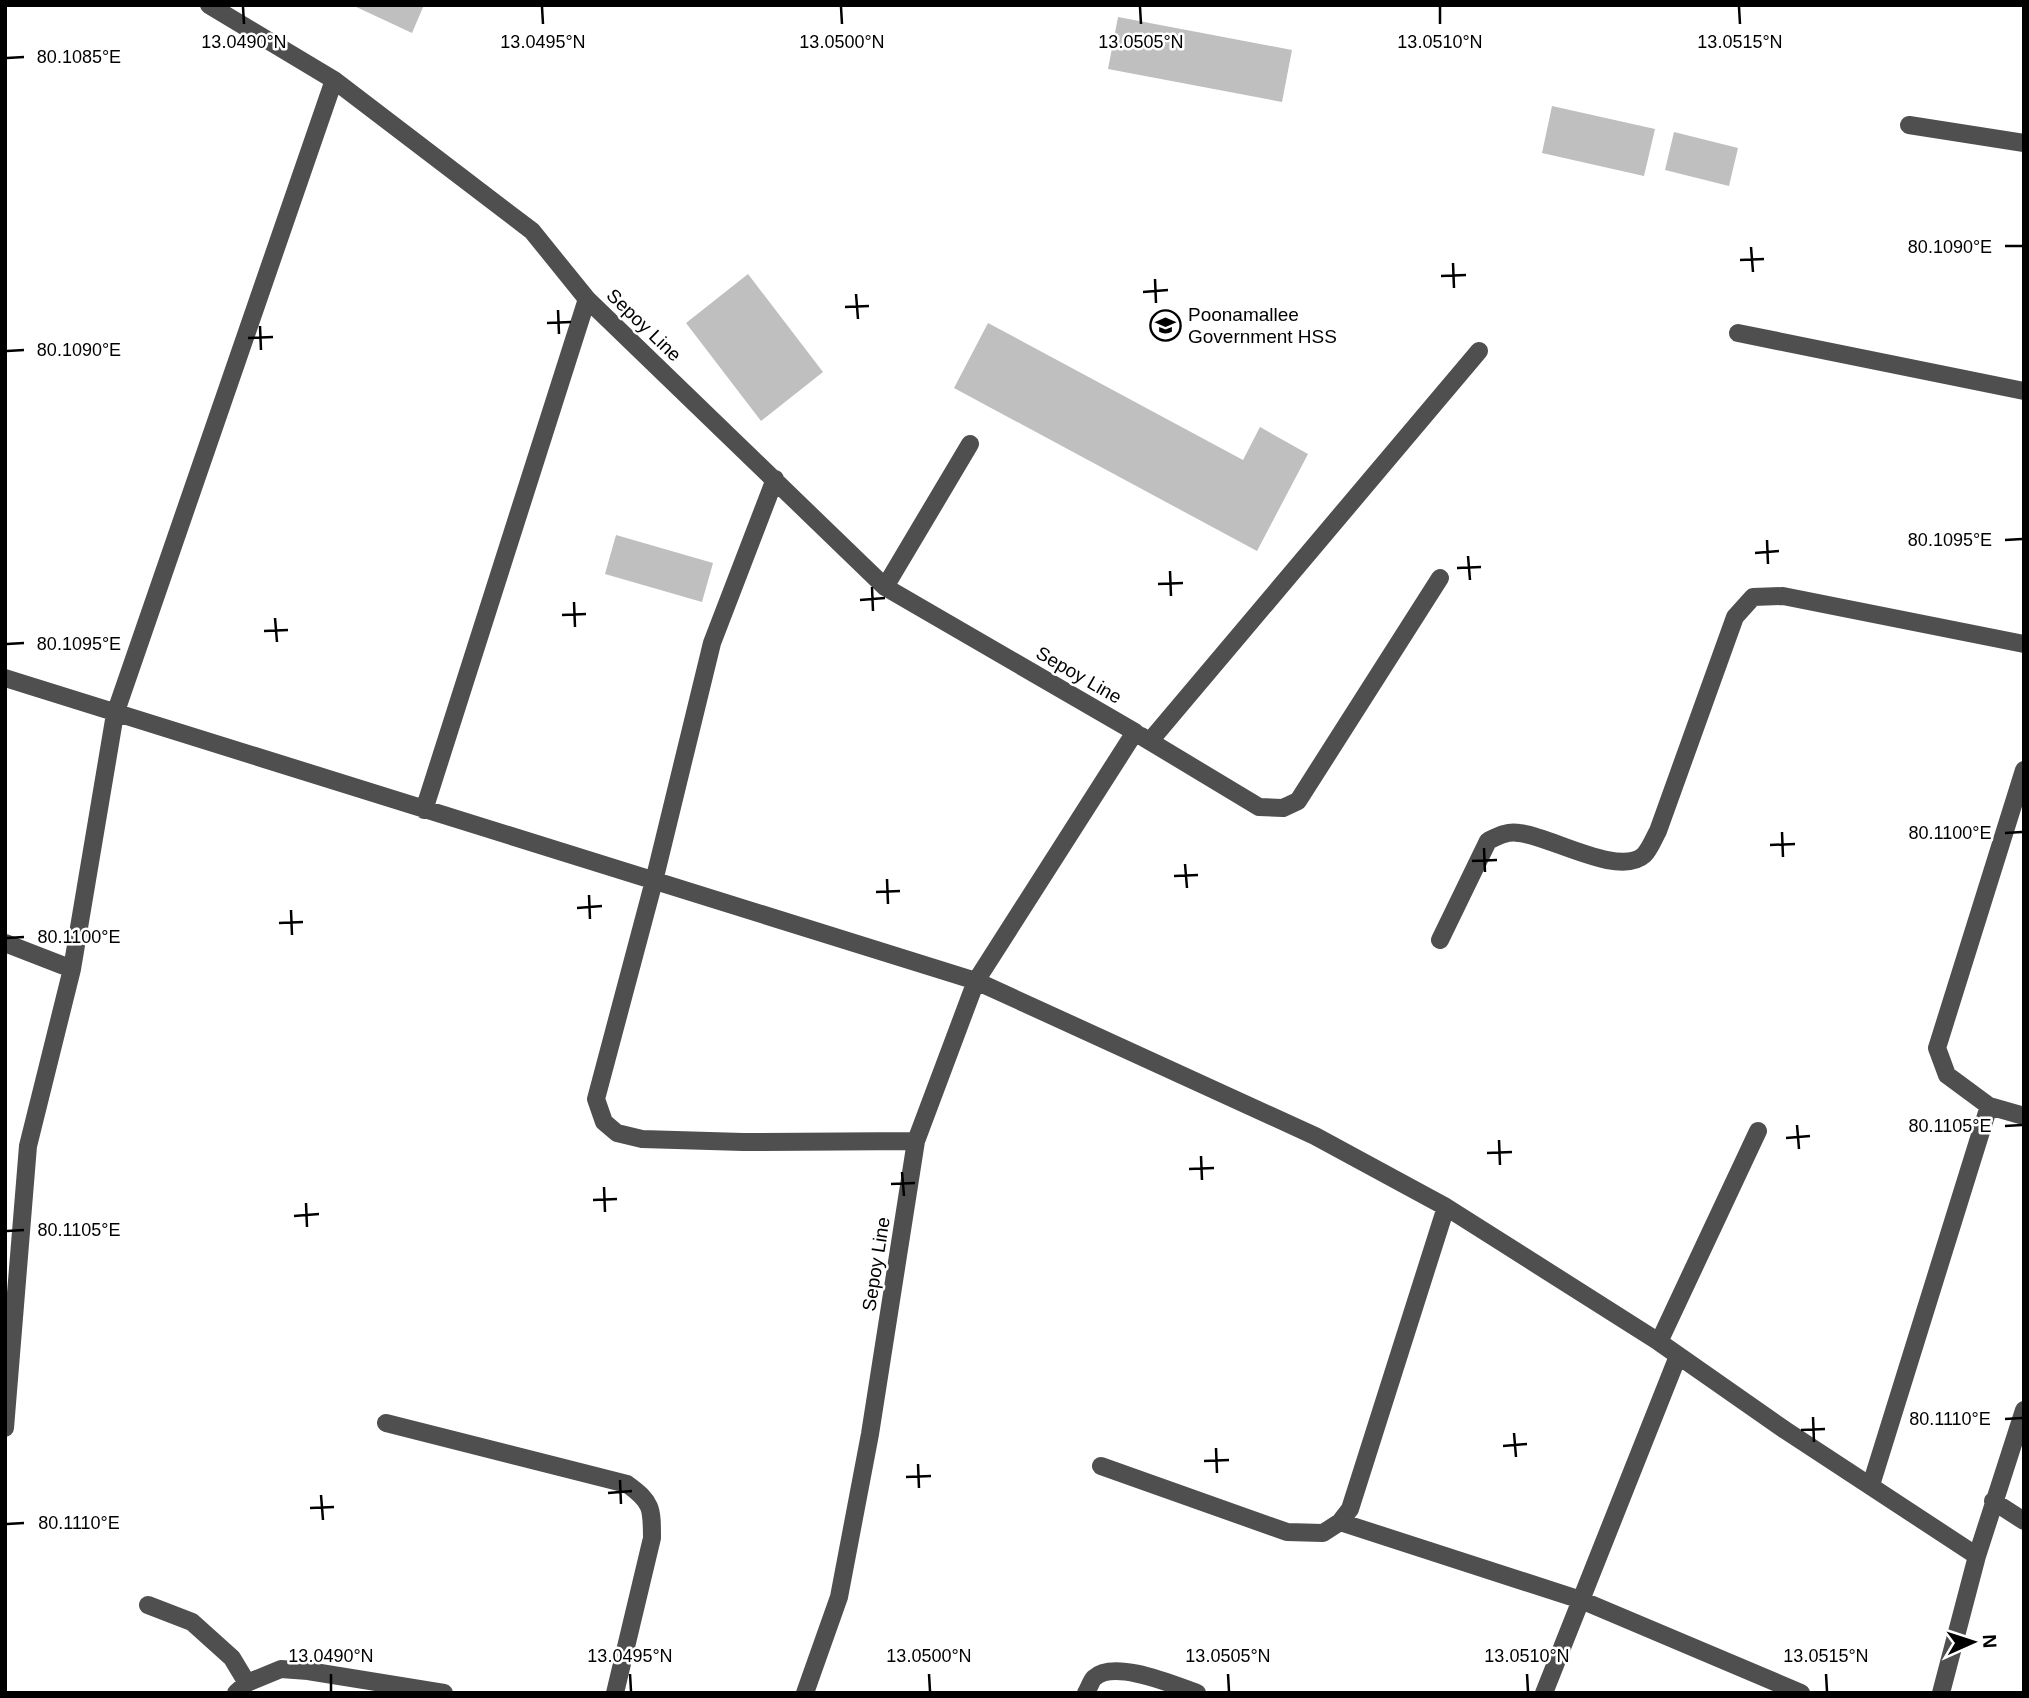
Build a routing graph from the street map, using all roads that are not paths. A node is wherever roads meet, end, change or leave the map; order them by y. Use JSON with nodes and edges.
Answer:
{"nodes":[{"id":1,"x":209,"y":5,"type":"edge"},
{"id":2,"x":334,"y":80,"type":"junction"},
{"id":3,"x":1909,"y":125,"type":"dead end"},
{"id":4,"x":2024,"y":144,"type":"edge"},
{"id":5,"x":587,"y":299,"type":"junction"},
{"id":6,"x":1738,"y":333,"type":"dead end"},
{"id":7,"x":1479,"y":351,"type":"dead end"},
{"id":8,"x":2024,"y":391,"type":"edge"},
{"id":9,"x":970,"y":444,"type":"dead end"},
{"id":10,"x":775,"y":479,"type":"junction"},
{"id":11,"x":1440,"y":578,"type":"dead end"},
{"id":12,"x":885,"y":587,"type":"junction"},
{"id":13,"x":2024,"y":644,"type":"edge"},
{"id":14,"x":5,"y":678,"type":"edge"},
{"id":15,"x":115,"y":714,"type":"junction"},
{"id":16,"x":1142,"y":737,"type":"junction"},
{"id":17,"x":2024,"y":770,"type":"edge"},
{"id":18,"x":424,"y":810,"type":"junction"},
{"id":19,"x":654,"y":881,"type":"junction"},
{"id":20,"x":1440,"y":940,"type":"dead end"},
{"id":21,"x":5,"y":943,"type":"edge"},
{"id":22,"x":72,"y":969,"type":"junction"},
{"id":23,"x":976,"y":981,"type":"junction"},
{"id":24,"x":1989,"y":1106,"type":"junction"},
{"id":25,"x":2024,"y":1116,"type":"edge"},
{"id":26,"x":1758,"y":1131,"type":"dead end"},
{"id":27,"x":916,"y":1141,"type":"junction"},
{"id":28,"x":1446,"y":1207,"type":"junction"},
{"id":29,"x":1659,"y":1342,"type":"junction"},
{"id":30,"x":1678,"y":1356,"type":"junction"},
{"id":31,"x":2024,"y":1410,"type":"edge"},
{"id":32,"x":386,"y":1423,"type":"dead end"},
{"id":33,"x":5,"y":1428,"type":"edge"},
{"id":34,"x":1101,"y":1466,"type":"dead end"},
{"id":35,"x":1871,"y":1485,"type":"junction"},
{"id":36,"x":1993,"y":1502,"type":"junction"},
{"id":37,"x":2024,"y":1521,"type":"edge"},
{"id":38,"x":1340,"y":1522,"type":"junction"},
{"id":39,"x":1977,"y":1556,"type":"junction"},
{"id":40,"x":1581,"y":1601,"type":"junction"},
{"id":41,"x":148,"y":1605,"type":"dead end"},
{"id":42,"x":242,"y":1688,"type":"edge"},
{"id":43,"x":444,"y":1693,"type":"edge"},
{"id":44,"x":615,"y":1693,"type":"edge"},
{"id":45,"x":806,"y":1693,"type":"edge"},
{"id":46,"x":1086,"y":1693,"type":"edge"},
{"id":47,"x":1198,"y":1693,"type":"edge"},
{"id":48,"x":1544,"y":1693,"type":"edge"},
{"id":49,"x":1801,"y":1693,"type":"edge"},
{"id":50,"x":1941,"y":1693,"type":"edge"}],
"edges":[{"from":1,"to":2,"type":"street","name":"Sepoy Line"},
{"from":2,"to":5,"type":"street","name":"Sepoy Line"},
{"from":2,"to":15,"type":"street"},
{"from":3,"to":4,"type":"street"},
{"from":5,"to":10,"type":"street","name":"Sepoy Line"},
{"from":5,"to":18,"type":"street"},
{"from":6,"to":8,"type":"street"},
{"from":7,"to":16,"type":"street"},
{"from":9,"to":12,"type":"street"},
{"from":10,"to":12,"type":"street","name":"Sepoy Line"},
{"from":10,"to":19,"type":"street"},
{"from":11,"to":16,"type":"street"},
{"from":12,"to":16,"type":"street","name":"Sepoy Line"},
{"from":13,"to":20,"type":"street"},
{"from":14,"to":15,"type":"street"},
{"from":15,"to":18,"type":"street"},
{"from":15,"to":22,"type":"street"},
{"from":16,"to":23,"type":"street","name":"Sepoy Line"},
{"from":17,"to":24,"type":"street"},
{"from":18,"to":19,"type":"street"},
{"from":19,"to":23,"type":"street"},
{"from":19,"to":27,"type":"street"},
{"from":21,"to":22,"type":"street"},
{"from":22,"to":33,"type":"street"},
{"from":23,"to":27,"type":"street","name":"Sepoy Line"},
{"from":23,"to":28,"type":"street"},
{"from":24,"to":25,"type":"street"},
{"from":24,"to":35,"type":"street"},
{"from":26,"to":29,"type":"street"},
{"from":27,"to":45,"type":"street","name":"Sepoy Line"},
{"from":28,"to":29,"type":"street"},
{"from":28,"to":38,"type":"street"},
{"from":29,"to":30,"type":"street"},
{"from":30,"to":35,"type":"street"},
{"from":30,"to":40,"type":"street"},
{"from":31,"to":36,"type":"street"},
{"from":32,"to":44,"type":"street"},
{"from":34,"to":38,"type":"street"},
{"from":35,"to":39,"type":"street"},
{"from":36,"to":37,"type":"street"},
{"from":36,"to":39,"type":"street"},
{"from":38,"to":40,"type":"street"},
{"from":39,"to":50,"type":"street"},
{"from":40,"to":48,"type":"street"},
{"from":40,"to":49,"type":"street"},
{"from":41,"to":42,"type":"street"},
{"from":42,"to":43,"type":"street"},
{"from":46,"to":47,"type":"street"}]}
